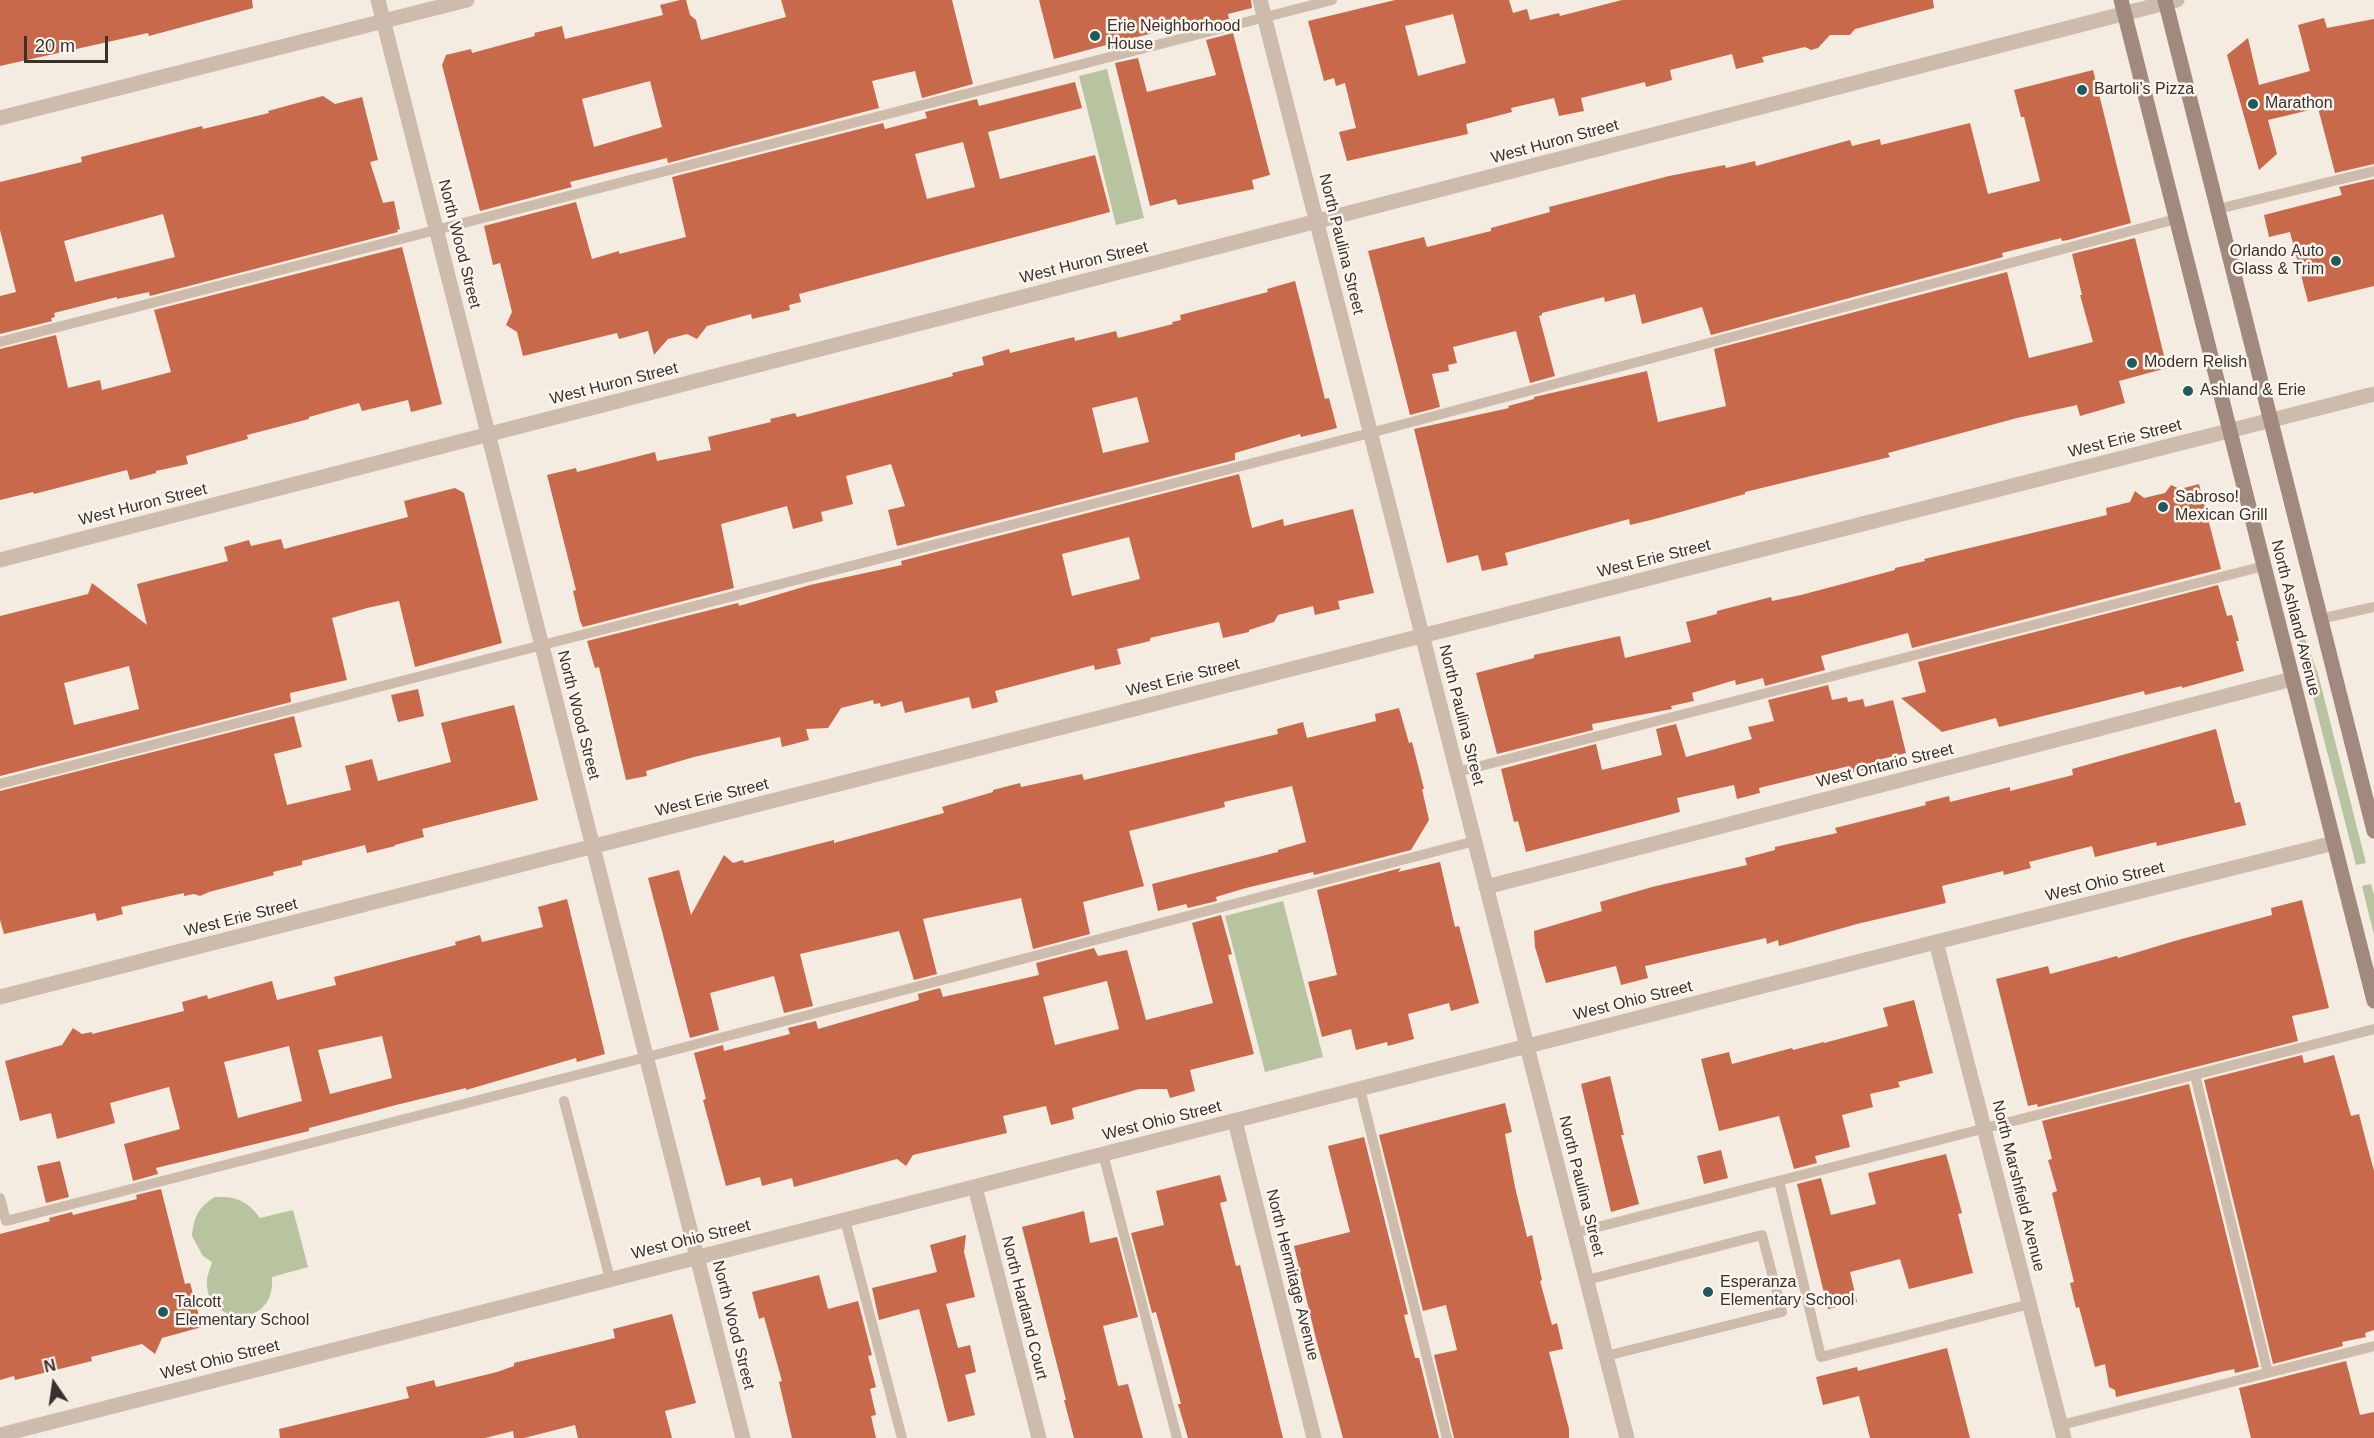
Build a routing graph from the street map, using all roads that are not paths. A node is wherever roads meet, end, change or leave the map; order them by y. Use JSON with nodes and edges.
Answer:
{"nodes":[{"id":1,"x":378,"y":0,"type":"edge"},
{"id":2,"x":467,"y":0,"type":"edge"},
{"id":3,"x":1260,"y":0,"type":"edge"},
{"id":4,"x":1332,"y":0,"type":"edge"},
{"id":5,"x":2169,"y":1,"type":"edge"},
{"id":6,"x":2123,"y":7,"type":"edge"},
{"id":7,"x":1264,"y":17,"type":"junction"},
{"id":8,"x":384,"y":21,"type":"junction"},
{"id":9,"x":0,"y":118,"type":"edge"},
{"id":10,"x":2374,"y":171,"type":"edge"},
{"id":11,"x":2218,"y":209,"type":"junction"},
{"id":12,"x":2176,"y":219,"type":"junction"},
{"id":13,"x":1317,"y":222,"type":"junction"},
{"id":14,"x":437,"y":231,"type":"junction"},
{"id":15,"x":0,"y":342,"type":"edge"},
{"id":16,"x":2374,"y":394,"type":"edge"},
{"id":17,"x":2271,"y":420,"type":"junction"},
{"id":18,"x":2230,"y":430,"type":"junction"},
{"id":19,"x":1370,"y":433,"type":"junction"},
{"id":20,"x":489,"y":435,"type":"junction"},
{"id":21,"x":0,"y":560,"type":"edge"},
{"id":22,"x":2264,"y":566,"type":"junction"},
{"id":23,"x":2374,"y":607,"type":"edge"},
{"id":24,"x":2320,"y":620,"type":"junction"},
{"id":25,"x":1422,"y":636,"type":"junction"},
{"id":26,"x":542,"y":645,"type":"junction"},
{"id":27,"x":2292,"y":679,"type":"junction"},
{"id":28,"x":1457,"y":772,"type":"junction"},
{"id":29,"x":0,"y":784,"type":"edge"},
{"id":30,"x":2374,"y":831,"type":"edge"},
{"id":31,"x":1475,"y":841,"type":"junction"},
{"id":32,"x":2334,"y":843,"type":"junction"},
{"id":33,"x":593,"y":847,"type":"junction"},
{"id":34,"x":1486,"y":887,"type":"junction"},
{"id":35,"x":1936,"y":942,"type":"junction"},
{"id":36,"x":0,"y":997,"type":"edge"},
{"id":37,"x":2374,"y":1001,"type":"edge"},
{"id":38,"x":2374,"y":1029,"type":"edge"},
{"id":39,"x":1527,"y":1046,"type":"junction"},
{"id":40,"x":647,"y":1057,"type":"junction"},
{"id":41,"x":2195,"y":1075,"type":"junction"},
{"id":42,"x":1360,"y":1089,"type":"junction"},
{"id":43,"x":564,"y":1101,"type":"dead end"},
{"id":44,"x":1234,"y":1121,"type":"junction"},
{"id":45,"x":1985,"y":1129,"type":"junction"},
{"id":46,"x":1103,"y":1154,"type":"junction"},
{"id":47,"x":1779,"y":1181,"type":"junction"},
{"id":48,"x":975,"y":1187,"type":"junction"},
{"id":49,"x":0,"y":1198,"type":"edge"},
{"id":50,"x":845,"y":1220,"type":"junction"},
{"id":51,"x":1574,"y":1233,"type":"junction"},
{"id":52,"x":698,"y":1257,"type":"junction"},
{"id":53,"x":610,"y":1280,"type":"junction"},
{"id":54,"x":1587,"y":1280,"type":"junction"},
{"id":55,"x":2030,"y":1304,"type":"junction"},
{"id":56,"x":2374,"y":1347,"type":"edge"},
{"id":57,"x":1606,"y":1356,"type":"junction"},
{"id":58,"x":2268,"y":1373,"type":"junction"},
{"id":59,"x":2063,"y":1432,"type":"edge"},
{"id":60,"x":0,"y":1435,"type":"edge"},
{"id":61,"x":743,"y":1438,"type":"edge"},
{"id":62,"x":902,"y":1438,"type":"edge"},
{"id":63,"x":1039,"y":1438,"type":"edge"},
{"id":64,"x":1177,"y":1438,"type":"edge"},
{"id":65,"x":1314,"y":1438,"type":"edge"},
{"id":66,"x":1447,"y":1438,"type":"edge"},
{"id":67,"x":1627,"y":1438,"type":"edge"}],
"edges":[{"from":1,"to":8,"type":"street","name":"North Wood Street"},
{"from":2,"to":8,"type":"street"},
{"from":3,"to":7,"type":"street","name":"North Paulina Street"},
{"from":4,"to":7,"type":"lane"},
{"from":5,"to":6,"type":"street","name":"West Huron Street"},
{"from":5,"to":11,"type":"main road","name":"North Ashland Avenue"},
{"from":6,"to":12,"type":"main road","name":"North Ashland Avenue"},
{"from":6,"to":13,"type":"street","name":"West Huron Street"},
{"from":7,"to":13,"type":"street","name":"North Paulina Street"},
{"from":7,"to":14,"type":"lane"},
{"from":8,"to":9,"type":"street"},
{"from":8,"to":14,"type":"street","name":"North Wood Street"},
{"from":10,"to":11,"type":"lane"},
{"from":11,"to":17,"type":"main road","name":"North Ashland Avenue"},
{"from":12,"to":18,"type":"main road","name":"North Ashland Avenue"},
{"from":12,"to":19,"type":"lane"},
{"from":13,"to":19,"type":"street","name":"North Paulina Street"},
{"from":13,"to":20,"type":"street","name":"West Huron Street"},
{"from":14,"to":15,"type":"lane"},
{"from":14,"to":20,"type":"street","name":"North Wood Street"},
{"from":16,"to":17,"type":"street","name":"West Erie Street"},
{"from":17,"to":18,"type":"street","name":"West Erie Street"},
{"from":17,"to":24,"type":"main road","name":"North Ashland Avenue"},
{"from":18,"to":22,"type":"main road","name":"North Ashland Avenue"},
{"from":18,"to":25,"type":"street","name":"West Erie Street"},
{"from":19,"to":25,"type":"street","name":"North Paulina Street"},
{"from":19,"to":26,"type":"lane"},
{"from":20,"to":21,"type":"street","name":"West Huron Street"},
{"from":20,"to":26,"type":"street","name":"North Wood Street"},
{"from":22,"to":27,"type":"main road","name":"North Ashland Avenue"},
{"from":22,"to":28,"type":"lane"},
{"from":23,"to":24,"type":"lane"},
{"from":24,"to":30,"type":"main road","name":"North Ashland Avenue"},
{"from":25,"to":28,"type":"street","name":"North Paulina Street"},
{"from":25,"to":33,"type":"street","name":"West Erie Street"},
{"from":26,"to":29,"type":"lane"},
{"from":26,"to":33,"type":"street","name":"North Wood Street"},
{"from":27,"to":32,"type":"main road","name":"North Ashland Avenue"},
{"from":27,"to":34,"type":"street","name":"West Ontario Street"},
{"from":28,"to":31,"type":"street","name":"North Paulina Street"},
{"from":31,"to":34,"type":"street","name":"North Paulina Street"},
{"from":31,"to":40,"type":"lane"},
{"from":32,"to":35,"type":"street","name":"West Ohio Street"},
{"from":32,"to":37,"type":"main road","name":"North Ashland Avenue"},
{"from":33,"to":36,"type":"street","name":"West Erie Street"},
{"from":33,"to":40,"type":"street","name":"North Wood Street"},
{"from":34,"to":39,"type":"street","name":"North Paulina Street"},
{"from":35,"to":39,"type":"street","name":"West Ohio Street"},
{"from":35,"to":45,"type":"street","name":"North Marshfield Avenue"},
{"from":38,"to":41,"type":"lane"},
{"from":39,"to":42,"type":"street","name":"West Ohio Street"},
{"from":39,"to":51,"type":"street","name":"North Paulina Street"},
{"from":40,"to":49,"type":"lane"},
{"from":40,"to":52,"type":"street","name":"North Wood Street"},
{"from":41,"to":45,"type":"lane"},
{"from":41,"to":58,"type":"lane"},
{"from":42,"to":44,"type":"street","name":"West Ohio Street"},
{"from":42,"to":66,"type":"lane"},
{"from":43,"to":53,"type":"lane"},
{"from":44,"to":46,"type":"street","name":"West Ohio Street"},
{"from":44,"to":65,"type":"street","name":"North Hermitage Avenue"},
{"from":45,"to":47,"type":"lane"},
{"from":45,"to":55,"type":"street","name":"North Marshfield Avenue"},
{"from":46,"to":48,"type":"street","name":"West Ohio Street"},
{"from":46,"to":64,"type":"lane"},
{"from":47,"to":51,"type":"lane"},
{"from":47,"to":55,"type":"lane"},
{"from":48,"to":50,"type":"street","name":"West Ohio Street"},
{"from":48,"to":63,"type":"street","name":"North Hartland Court"},
{"from":50,"to":52,"type":"street","name":"West Ohio Street"},
{"from":50,"to":62,"type":"lane"},
{"from":51,"to":54,"type":"street","name":"North Paulina Street"},
{"from":52,"to":53,"type":"street","name":"West Ohio Street"},
{"from":52,"to":61,"type":"street","name":"North Wood Street"},
{"from":53,"to":60,"type":"street","name":"West Ohio Street"},
{"from":54,"to":57,"type":"street","name":"North Paulina Street"},
{"from":54,"to":57,"type":"lane"},
{"from":55,"to":59,"type":"street","name":"North Marshfield Avenue"},
{"from":56,"to":58,"type":"lane"},
{"from":57,"to":67,"type":"street","name":"North Paulina Street"},
{"from":58,"to":59,"type":"lane"}]}
